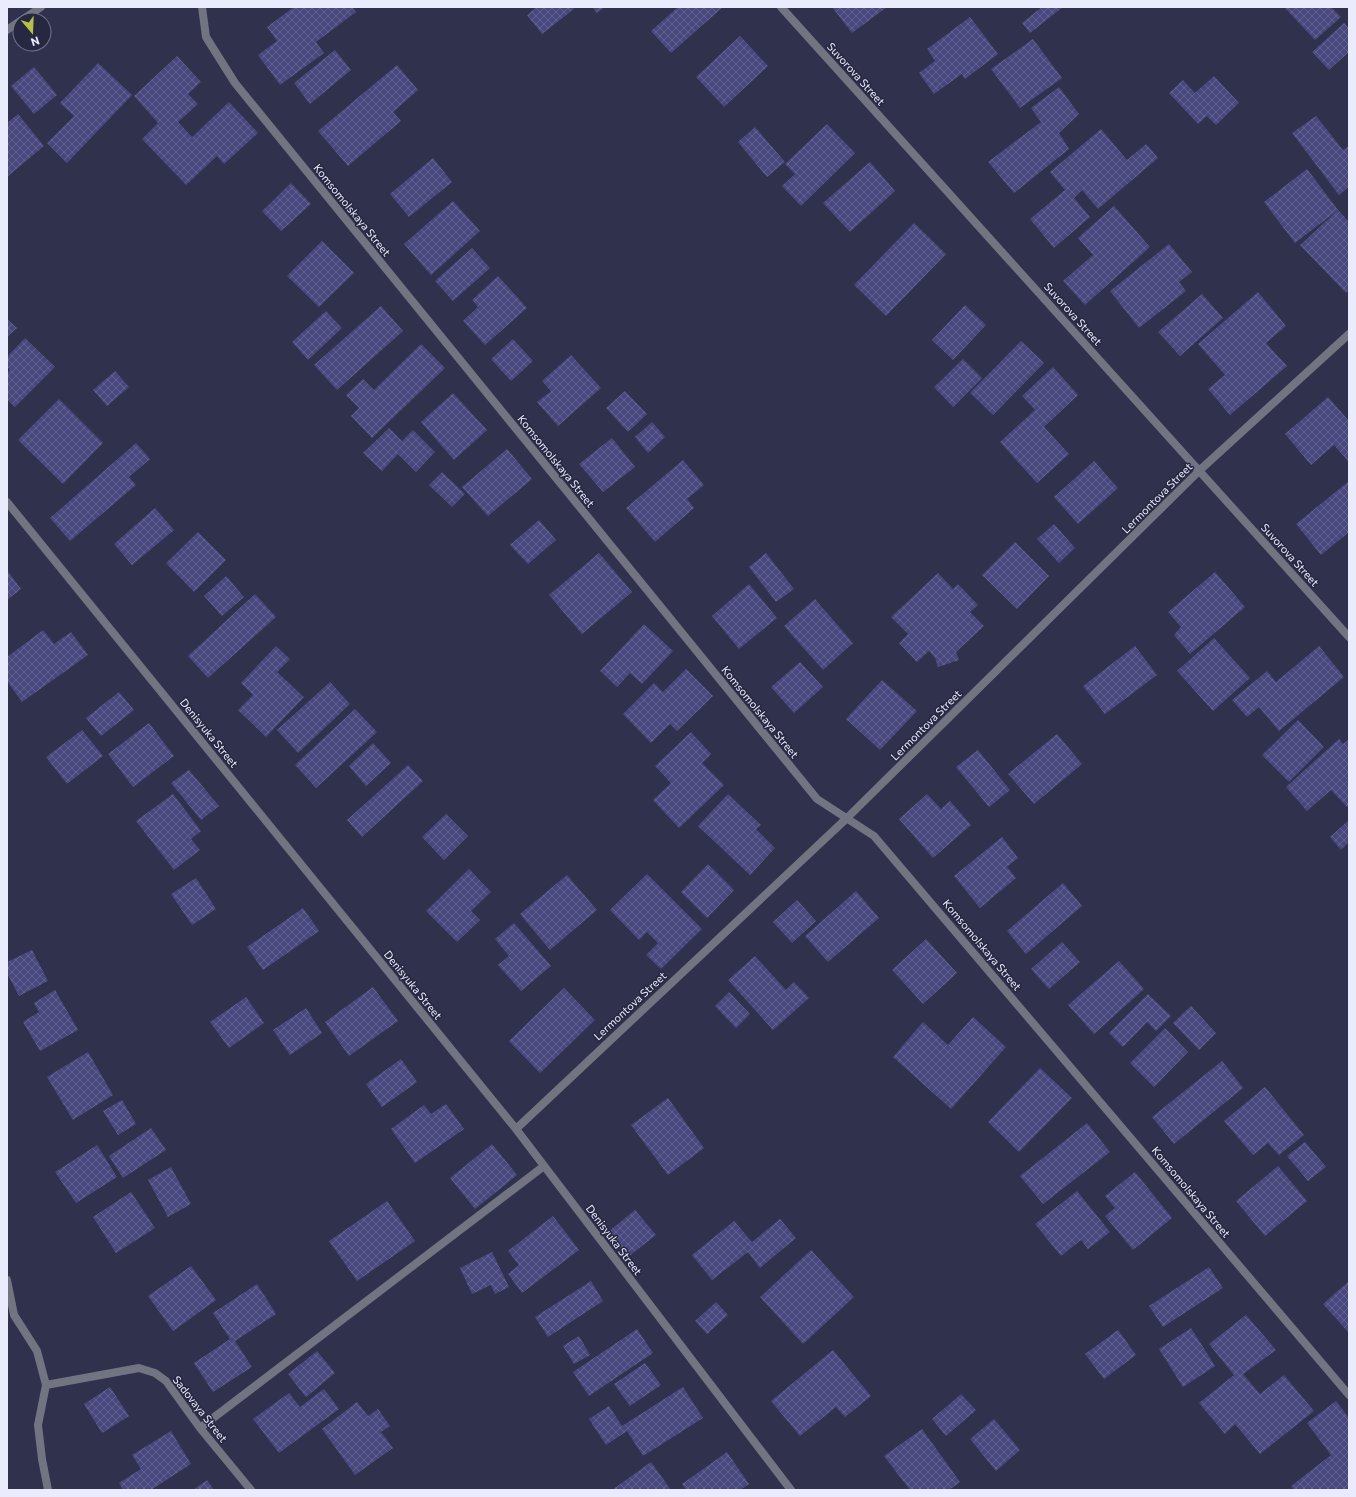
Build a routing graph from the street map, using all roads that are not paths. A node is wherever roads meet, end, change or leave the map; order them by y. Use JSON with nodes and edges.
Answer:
{"nodes":[{"id":1,"x":202,"y":7,"type":"edge"},
{"id":2,"x":781,"y":7,"type":"edge"},
{"id":3,"x":1349,"y":334,"type":"edge"},
{"id":4,"x":1200,"y":470,"type":"junction"},
{"id":5,"x":7,"y":502,"type":"edge"},
{"id":6,"x":1349,"y":637,"type":"edge"},
{"id":7,"x":847,"y":818,"type":"junction"},
{"id":8,"x":516,"y":1129,"type":"junction"},
{"id":9,"x":544,"y":1166,"type":"junction"},
{"id":10,"x":7,"y":1280,"type":"edge"},
{"id":11,"x":46,"y":1385,"type":"junction"},
{"id":12,"x":1349,"y":1395,"type":"edge"},
{"id":13,"x":200,"y":1428,"type":"junction"},
{"id":14,"x":48,"y":1490,"type":"edge"},
{"id":15,"x":250,"y":1490,"type":"edge"},
{"id":16,"x":791,"y":1490,"type":"edge"}],
"edges":[{"from":1,"to":7,"type":"street","name":"Komsomolskaya Street"},
{"from":2,"to":4,"type":"street","name":"Suvorova Street"},
{"from":3,"to":4,"type":"street","name":"Lermontova Street"},
{"from":4,"to":6,"type":"street","name":"Suvorova Street"},
{"from":4,"to":7,"type":"street","name":"Lermontova Street"},
{"from":5,"to":8,"type":"street","name":"Denisyuka Street"},
{"from":7,"to":8,"type":"street","name":"Lermontova Street"},
{"from":7,"to":12,"type":"street","name":"Komsomolskaya Street"},
{"from":8,"to":9,"type":"street","name":"Denisyuka Street"},
{"from":9,"to":13,"type":"street"},
{"from":9,"to":16,"type":"street","name":"Denisyuka Street"},
{"from":10,"to":11,"type":"street"},
{"from":11,"to":13,"type":"street","name":"Sadovaya Street"},
{"from":11,"to":14,"type":"street"},
{"from":13,"to":15,"type":"street","name":"Sadovaya Street"}]}
